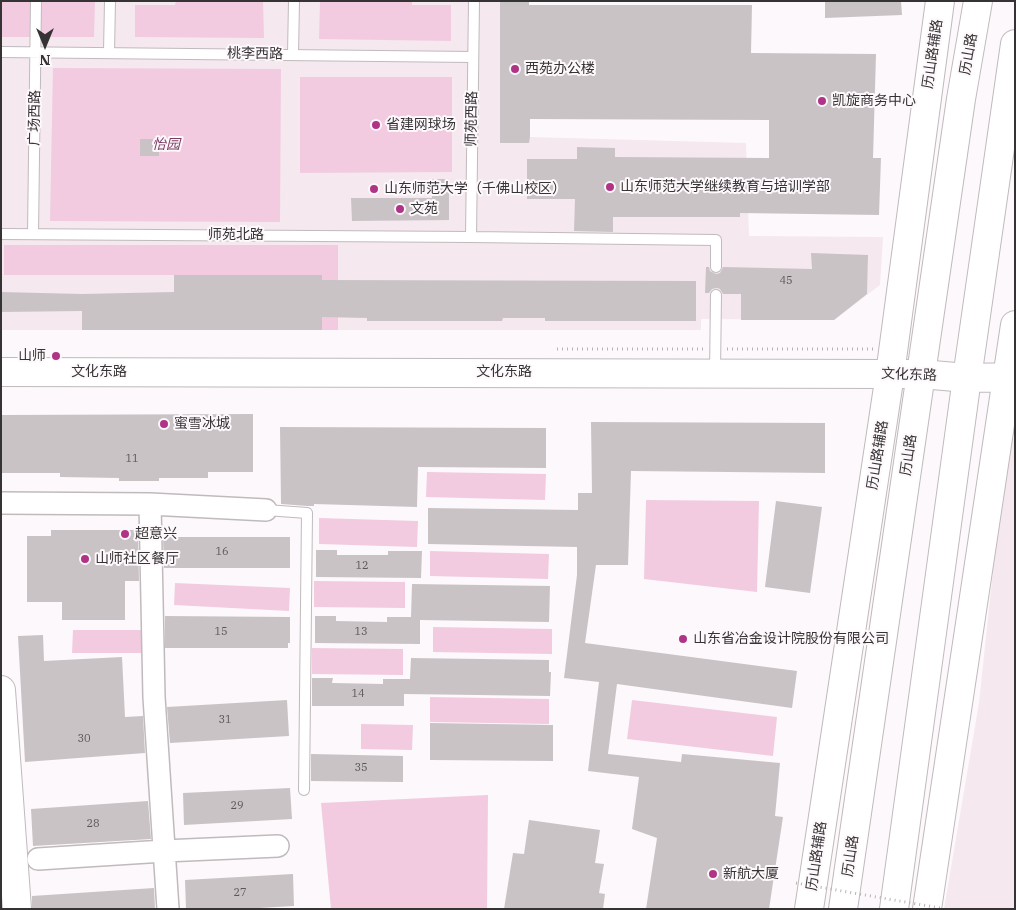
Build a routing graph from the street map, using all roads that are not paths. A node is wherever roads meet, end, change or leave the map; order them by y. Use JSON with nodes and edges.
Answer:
{"nodes":[{"id":1,"x":36,"y":1,"type":"edge"},
{"id":2,"x":110,"y":1,"type":"edge"},
{"id":3,"x":294,"y":1,"type":"edge"},
{"id":4,"x":474,"y":1,"type":"edge"},
{"id":5,"x":940,"y":1,"type":"edge"},
{"id":6,"x":978,"y":1,"type":"edge"},
{"id":7,"x":1015,"y":44,"type":"edge"},
{"id":8,"x":1,"y":52,"type":"edge"},
{"id":9,"x":36,"y":52,"type":"junction"},
{"id":10,"x":109,"y":52,"type":"junction"},
{"id":11,"x":293,"y":54,"type":"junction"},
{"id":12,"x":473,"y":57,"type":"junction"},
{"id":13,"x":1,"y":234,"type":"edge"},
{"id":14,"x":34,"y":234,"type":"junction"},
{"id":15,"x":471,"y":236,"type":"junction"},
{"id":16,"x":716,"y":266,"type":"dead end"},
{"id":17,"x":716,"y":295,"type":"dead end"},
{"id":18,"x":1015,"y":325,"type":"edge"},
{"id":19,"x":1,"y":372,"type":"edge"},
{"id":20,"x":715,"y":374,"type":"junction"},
{"id":21,"x":890,"y":374,"type":"junction"},
{"id":22,"x":920,"y":374,"type":"junction"},
{"id":23,"x":1011,"y":377,"type":"edge"},
{"id":24,"x":967,"y":378,"type":"junction"},
{"id":25,"x":1,"y":502,"type":"edge"},
{"id":26,"x":150,"y":504,"type":"junction"},
{"id":27,"x":266,"y":510,"type":"joint"},
{"id":28,"x":1,"y":690,"type":"edge"},
{"id":29,"x":304,"y":790,"type":"dead end"},
{"id":30,"x":5,"y":806,"type":"edge"},
{"id":31,"x":278,"y":846,"type":"dead end"},
{"id":32,"x":164,"y":851,"type":"junction"},
{"id":33,"x":38,"y":859,"type":"dead end"},
{"id":34,"x":934,"y":908,"type":"edge"},
{"id":35,"x":17,"y":909,"type":"edge"},
{"id":36,"x":168,"y":909,"type":"edge"},
{"id":37,"x":809,"y":909,"type":"edge"},
{"id":38,"x":843,"y":909,"type":"edge"},
{"id":39,"x":894,"y":909,"type":"edge"}],
"edges":[{"from":1,"to":9,"type":"lane","name":"广场西路"},
{"from":2,"to":10,"type":"lane"},
{"from":3,"to":11,"type":"lane"},
{"from":4,"to":12,"type":"lane","name":"师苑西路"},
{"from":5,"to":21,"type":"main road","name":"历山路辅路"},
{"from":6,"to":22,"type":"main road","name":"历山路"},
{"from":7,"to":24,"type":"main road"},
{"from":8,"to":9,"type":"lane","name":"桃李西路"},
{"from":9,"to":10,"type":"lane","name":"桃李西路"},
{"from":9,"to":14,"type":"lane","name":"广场西路"},
{"from":10,"to":11,"type":"lane","name":"桃李西路"},
{"from":11,"to":12,"type":"lane","name":"桃李西路"},
{"from":12,"to":15,"type":"lane","name":"师苑西路"},
{"from":13,"to":14,"type":"lane","name":"师苑北路"},
{"from":14,"to":15,"type":"lane","name":"师苑北路"},
{"from":15,"to":16,"type":"lane","name":"师苑北路"},
{"from":17,"to":20,"type":"lane"},
{"from":18,"to":23,"type":"main road"},
{"from":19,"to":20,"type":"main road","name":"文化东路"},
{"from":20,"to":21,"type":"main road","name":"文化东路"},
{"from":21,"to":22,"type":"main road","name":"文化东路"},
{"from":21,"to":37,"type":"main road","name":"历山路辅路"},
{"from":22,"to":24,"type":"main road","name":"文化东路"},
{"from":22,"to":38,"type":"main road","name":"历山路"},
{"from":23,"to":24,"type":"main road","name":"文化东路"},
{"from":23,"to":34,"type":"main road"},
{"from":24,"to":39,"type":"main road"},
{"from":25,"to":26,"type":"street"},
{"from":26,"to":27,"type":"street"},
{"from":26,"to":32,"type":"street"},
{"from":27,"to":29,"type":"lane"},
{"from":28,"to":30,"type":"main road"},
{"from":30,"to":35,"type":"main road"},
{"from":31,"to":32,"type":"street"},
{"from":32,"to":33,"type":"street"},
{"from":32,"to":36,"type":"street"}]}
